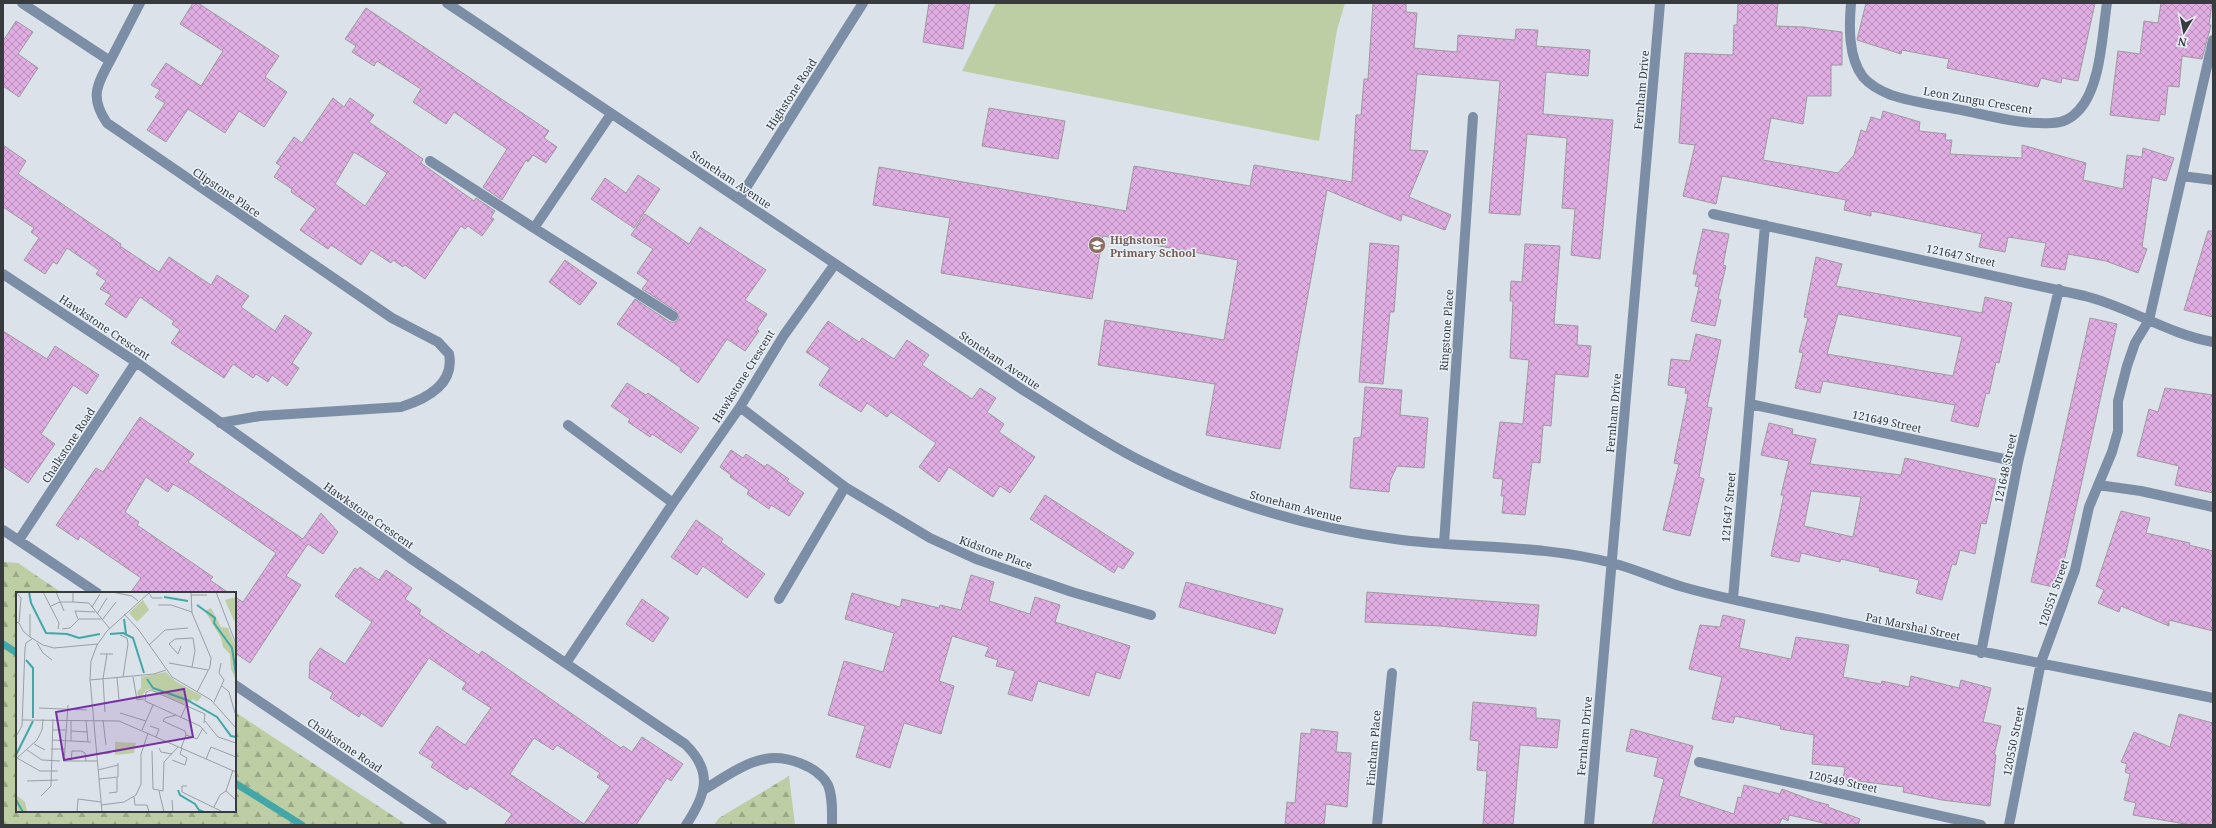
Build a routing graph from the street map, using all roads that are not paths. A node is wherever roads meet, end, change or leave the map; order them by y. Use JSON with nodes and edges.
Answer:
{"nodes":[{"id":1,"x":22,"y":3,"type":"edge"},
{"id":2,"x":140,"y":3,"type":"edge"},
{"id":3,"x":447,"y":3,"type":"edge"},
{"id":4,"x":864,"y":3,"type":"edge"},
{"id":5,"x":1660,"y":3,"type":"edge"},
{"id":6,"x":1851,"y":3,"type":"edge"},
{"id":7,"x":2107,"y":3,"type":"edge"},
{"id":8,"x":2213,"y":40,"type":"edge"},
{"id":9,"x":110,"y":61,"type":"junction"},
{"id":10,"x":611,"y":114,"type":"junction"},
{"id":11,"x":1473,"y":117,"type":"dead end"},
{"id":12,"x":430,"y":161,"type":"dead end"},
{"id":13,"x":2182,"y":176,"type":"junction"},
{"id":14,"x":2213,"y":180,"type":"edge"},
{"id":15,"x":739,"y":199,"type":"junction"},
{"id":16,"x":1713,"y":214,"type":"dead end"},
{"id":17,"x":1765,"y":225,"type":"junction"},
{"id":18,"x":534,"y":228,"type":"junction"},
{"id":19,"x":835,"y":264,"type":"junction"},
{"id":20,"x":3,"y":274,"type":"edge"},
{"id":21,"x":2059,"y":289,"type":"junction"},
{"id":22,"x":673,"y":316,"type":"dead end"},
{"id":23,"x":2148,"y":320,"type":"junction"},
{"id":24,"x":2213,"y":342,"type":"edge"},
{"id":25,"x":136,"y":362,"type":"junction"},
{"id":26,"x":1750,"y":404,"type":"junction"},
{"id":27,"x":740,"y":407,"type":"junction"},
{"id":28,"x":220,"y":423,"type":"junction"},
{"id":29,"x":568,"y":425,"type":"dead end"},
{"id":30,"x":2018,"y":462,"type":"junction"},
{"id":31,"x":2098,"y":485,"type":"junction"},
{"id":32,"x":845,"y":486,"type":"junction"},
{"id":33,"x":673,"y":503,"type":"junction"},
{"id":34,"x":2213,"y":507,"type":"edge"},
{"id":35,"x":3,"y":530,"type":"edge"},
{"id":36,"x":19,"y":540,"type":"junction"},
{"id":37,"x":1444,"y":544,"type":"junction"},
{"id":38,"x":1611,"y":563,"type":"junction"},
{"id":39,"x":97,"y":592,"type":"edge"},
{"id":40,"x":779,"y":599,"type":"dead end"},
{"id":41,"x":1733,"y":599,"type":"junction"},
{"id":42,"x":1151,"y":615,"type":"dead end"},
{"id":43,"x":1981,"y":653,"type":"junction"},
{"id":44,"x":566,"y":662,"type":"junction"},
{"id":45,"x":2041,"y":662,"type":"junction"},
{"id":46,"x":1392,"y":673,"type":"dead end"},
{"id":47,"x":236,"y":686,"type":"edge"},
{"id":48,"x":2213,"y":698,"type":"edge"},
{"id":49,"x":1699,"y":762,"type":"dead end"},
{"id":50,"x":705,"y":789,"type":"junction"},
{"id":51,"x":442,"y":825,"type":"edge"},
{"id":52,"x":686,"y":825,"type":"edge"},
{"id":53,"x":832,"y":825,"type":"edge"},
{"id":54,"x":1377,"y":825,"type":"edge"},
{"id":55,"x":1589,"y":825,"type":"edge"},
{"id":56,"x":1981,"y":825,"type":"edge"},
{"id":57,"x":2009,"y":825,"type":"edge"}],
"edges":[{"from":1,"to":9,"type":"street"},
{"from":2,"to":9,"type":"street"},
{"from":3,"to":10,"type":"street","name":"Stoneham Avenue"},
{"from":4,"to":15,"type":"street","name":"Highstone Road"},
{"from":5,"to":38,"type":"street","name":"Fernham Drive"},
{"from":6,"to":7,"type":"street","name":"Leon Zungu Crescent"},
{"from":8,"to":13,"type":"street","name":"120551 Street"},
{"from":9,"to":28,"type":"street","name":"Clipstone Place"},
{"from":10,"to":15,"type":"street","name":"Stoneham Avenue"},
{"from":10,"to":18,"type":"street"},
{"from":11,"to":37,"type":"street","name":"Ringstone Place"},
{"from":12,"to":18,"type":"street"},
{"from":13,"to":14,"type":"street"},
{"from":13,"to":23,"type":"street","name":"120551 Street"},
{"from":15,"to":19,"type":"street","name":"Stoneham Avenue"},
{"from":16,"to":17,"type":"street","name":"121647 Street"},
{"from":17,"to":21,"type":"street","name":"121647 Street"},
{"from":17,"to":26,"type":"street","name":"121647 Street"},
{"from":18,"to":22,"type":"street"},
{"from":19,"to":27,"type":"street","name":"Hawkstone Crescent"},
{"from":19,"to":37,"type":"street","name":"Stoneham Avenue"},
{"from":20,"to":25,"type":"street","name":"Hawkstone Crescent"},
{"from":21,"to":23,"type":"street","name":"121647 Street"},
{"from":21,"to":30,"type":"street","name":"121648 Street"},
{"from":23,"to":24,"type":"street","name":"121647 Street"},
{"from":23,"to":31,"type":"street","name":"120551 Street"},
{"from":25,"to":28,"type":"street","name":"Hawkstone Crescent"},
{"from":25,"to":36,"type":"street","name":"Chalkstone Road"},
{"from":26,"to":30,"type":"street","name":"121649 Street"},
{"from":26,"to":41,"type":"street","name":"121647 Street"},
{"from":27,"to":32,"type":"street","name":"Kidstone Place"},
{"from":27,"to":33,"type":"street","name":"Hawkstone Crescent"},
{"from":28,"to":44,"type":"street","name":"Hawkstone Crescent"},
{"from":29,"to":33,"type":"street"},
{"from":30,"to":43,"type":"street","name":"121648 Street"},
{"from":31,"to":34,"type":"street"},
{"from":31,"to":45,"type":"street","name":"120551 Street"},
{"from":32,"to":40,"type":"street"},
{"from":32,"to":42,"type":"street","name":"Kidstone Place"},
{"from":33,"to":44,"type":"street","name":"Hawkstone Crescent"},
{"from":35,"to":36,"type":"street"},
{"from":36,"to":39,"type":"street"},
{"from":37,"to":38,"type":"street","name":"Stoneham Avenue"},
{"from":38,"to":41,"type":"street","name":"Pat Marshal Street"},
{"from":38,"to":55,"type":"street","name":"Fernham Drive"},
{"from":41,"to":43,"type":"street","name":"Pat Marshal Street"},
{"from":43,"to":45,"type":"street","name":"Pat Marshal Street"},
{"from":44,"to":50,"type":"street"},
{"from":45,"to":48,"type":"street","name":"Pat Marshal Street"},
{"from":45,"to":57,"type":"street","name":"120550 Street"},
{"from":46,"to":54,"type":"street","name":"Fincham Place"},
{"from":47,"to":51,"type":"street","name":"Chalkstone Road"},
{"from":49,"to":56,"type":"street","name":"120549 Street"},
{"from":50,"to":52,"type":"street"},
{"from":50,"to":53,"type":"street"}]}
